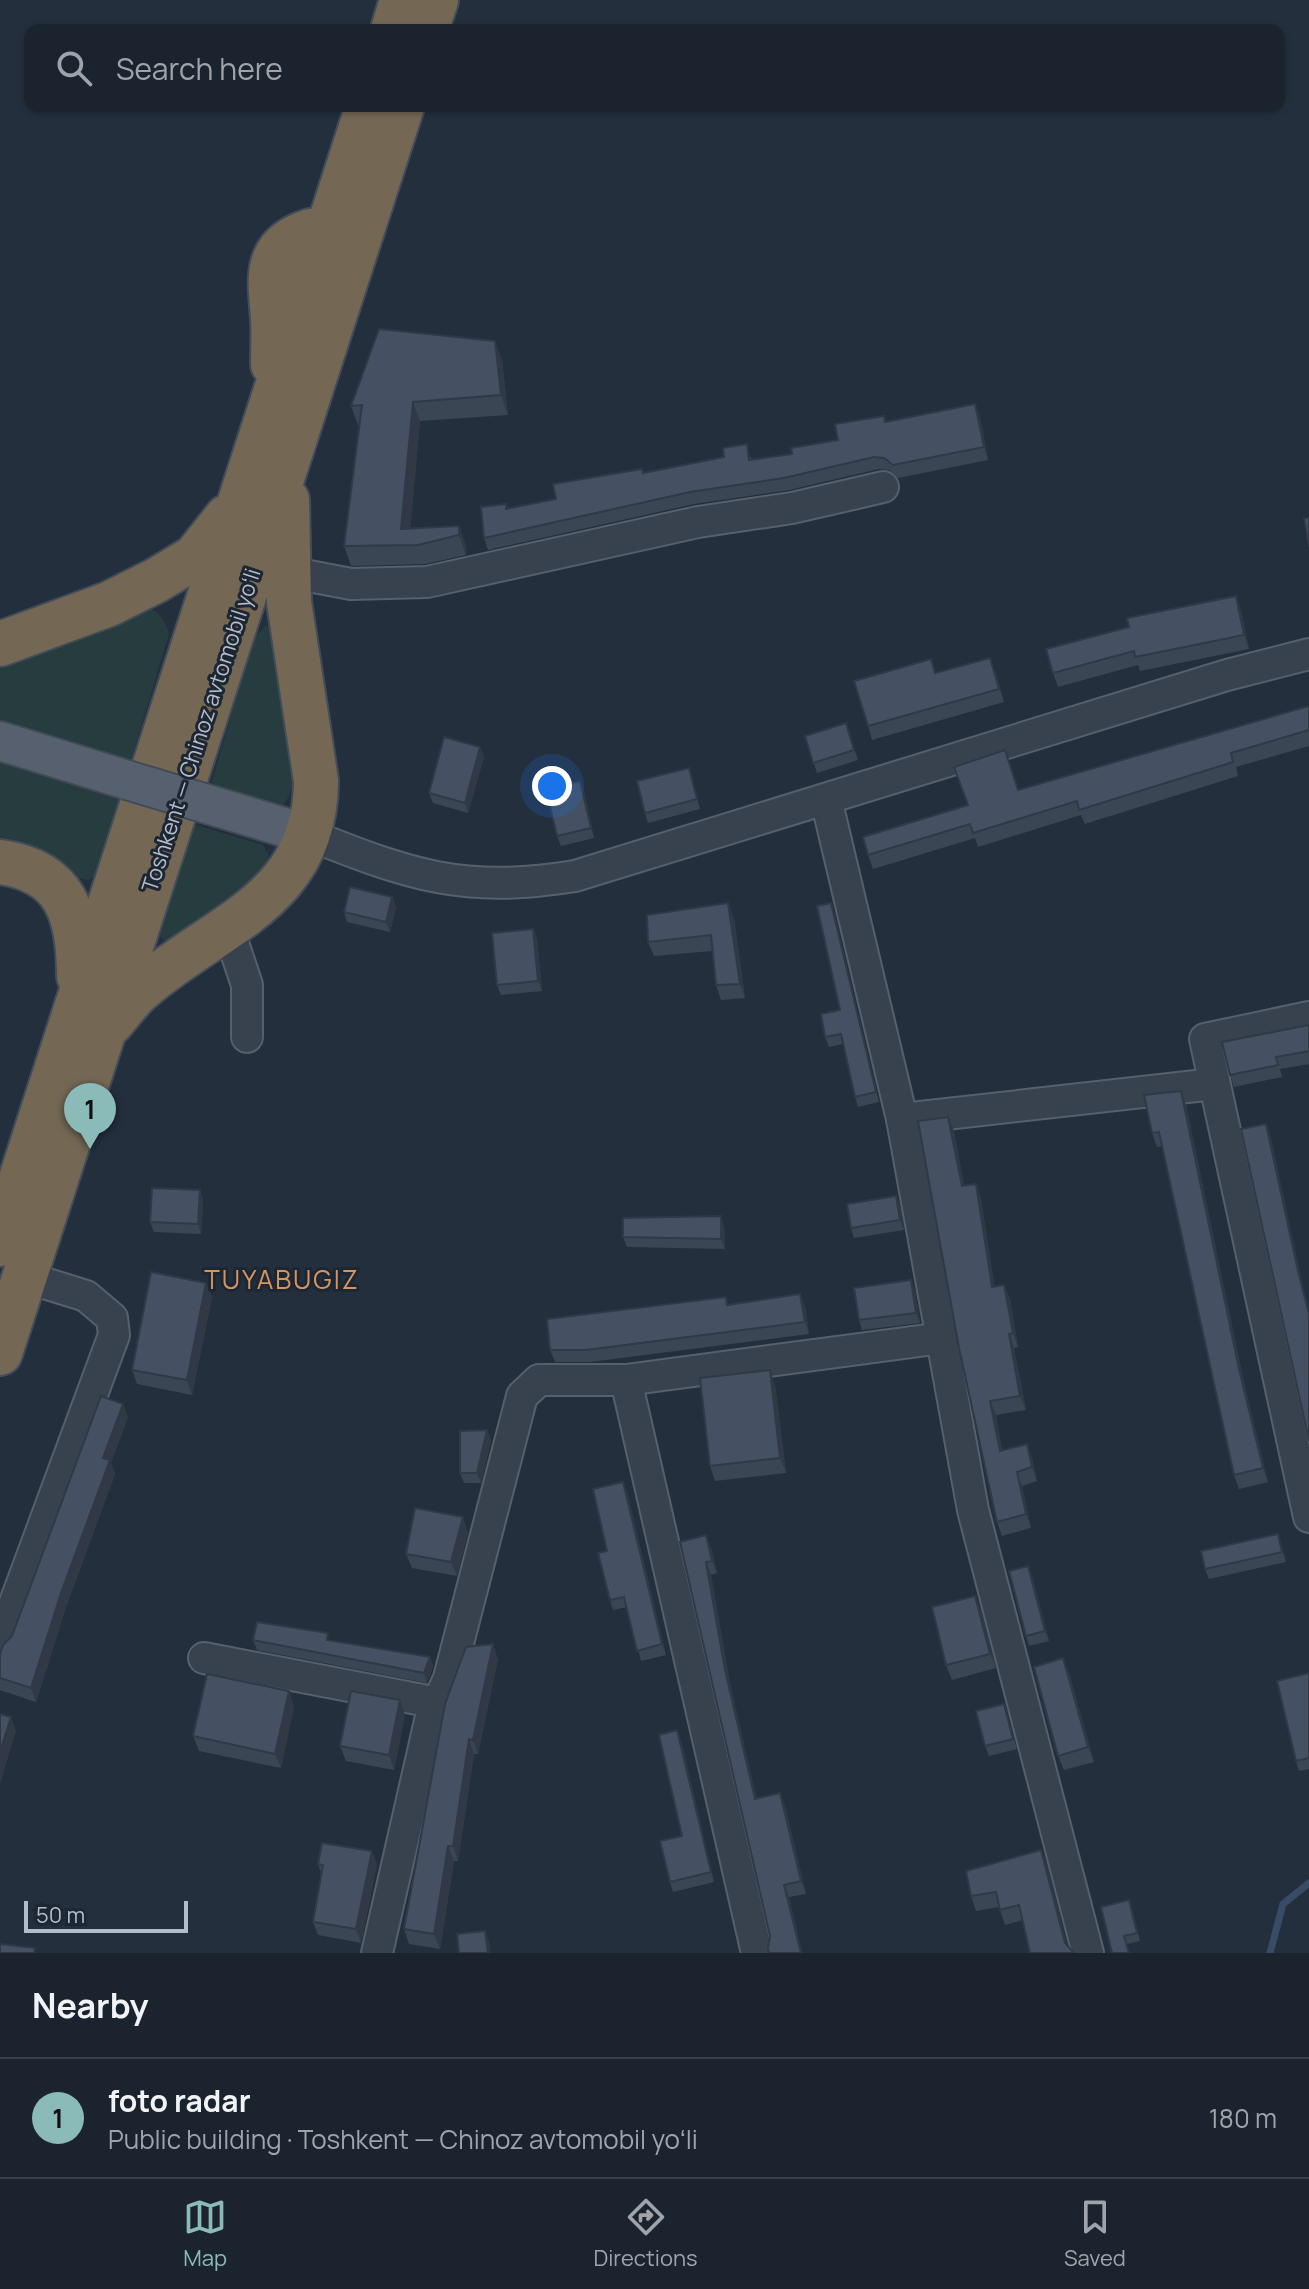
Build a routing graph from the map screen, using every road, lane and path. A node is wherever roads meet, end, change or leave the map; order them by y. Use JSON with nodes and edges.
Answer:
{"nodes":[{"id":1,"x":402,"y":0,"type":"edge"},
{"id":2,"x":436,"y":0,"type":"edge"},
{"id":3,"x":395,"y":24,"type":"edge"},
{"id":4,"x":428,"y":24,"type":"edge"},
{"id":5,"x":367,"y":112,"type":"edge"},
{"id":6,"x":399,"y":112,"type":"edge"},
{"id":7,"x":341,"y":242,"type":"junction"},
{"id":8,"x":288,"y":458,"type":"junction"},
{"id":9,"x":883,"y":487,"type":"dead end"},
{"id":10,"x":242,"y":495,"type":"junction"},
{"id":11,"x":288,"y":572,"type":"junction"},
{"id":12,"x":0,"y":644,"type":"edge"},
{"id":13,"x":1309,"y":654,"type":"edge"},
{"id":14,"x":0,"y":741,"type":"edge"},
{"id":15,"x":826,"y":799,"type":"junction"},
{"id":16,"x":307,"y":834,"type":"junction"},
{"id":17,"x":0,"y":862,"type":"edge"},
{"id":18,"x":229,"y":931,"type":"junction"},
{"id":19,"x":91,"y":1016,"type":"junction"},
{"id":20,"x":1309,"y":1017,"type":"edge"},
{"id":21,"x":247,"y":1037,"type":"dead end"},
{"id":22,"x":1214,"y":1084,"type":"junction"},
{"id":23,"x":902,"y":1119,"type":"junction"},
{"id":24,"x":19,"y":1238,"type":"edge"},
{"id":25,"x":942,"y":1338,"type":"junction"},
{"id":26,"x":0,"y":1353,"type":"edge"},
{"id":27,"x":626,"y":1380,"type":"junction"},
{"id":28,"x":1309,"y":1517,"type":"edge"},
{"id":29,"x":0,"y":1643,"type":"edge"},
{"id":30,"x":204,"y":1658,"type":"dead end"},
{"id":31,"x":438,"y":1703,"type":"junction"},
{"id":32,"x":377,"y":1953,"type":"edge"},
{"id":33,"x":757,"y":1953,"type":"edge"},
{"id":34,"x":1088,"y":1953,"type":"edge"}],
"edges":[{"from":1,"to":3,"type":"highway"},
{"from":2,"to":4,"type":"highway"},
{"from":5,"to":7,"type":"highway","name":"Toshkent — Chinoz avtomobil yoʻli"},
{"from":6,"to":7,"type":"highway","name":"Toshkent — Chinoz avtomobil yoʻli"},
{"from":7,"to":8,"type":"highway","name":"Toshkent — Chinoz avtomobil yoʻli"},
{"from":7,"to":10,"type":"highway","name":"Toshkent — Chinoz avtomobil yoʻli"},
{"from":8,"to":11,"type":"highway"},
{"from":8,"to":19,"type":"highway","name":"Toshkent — Chinoz avtomobil yoʻli"},
{"from":9,"to":11,"type":"street"},
{"from":10,"to":12,"type":"highway"},
{"from":10,"to":19,"type":"highway","name":"Toshkent — Chinoz avtomobil yoʻli"},
{"from":11,"to":16,"type":"highway"},
{"from":13,"to":15,"type":"street"},
{"from":14,"to":16,"type":"main road","bridge":true},
{"from":15,"to":16,"type":"street"},
{"from":15,"to":23,"type":"street"},
{"from":16,"to":18,"type":"highway"},
{"from":17,"to":19,"type":"highway"},
{"from":18,"to":19,"type":"highway"},
{"from":18,"to":21,"type":"street"},
{"from":19,"to":24,"type":"highway","name":"Toshkent — Chinoz avtomobil yoʻli"},
{"from":20,"to":22,"type":"street"},
{"from":22,"to":23,"type":"street"},
{"from":22,"to":28,"type":"street"},
{"from":23,"to":25,"type":"street"},
{"from":24,"to":26,"type":"highway","name":"Toshkent — Chinoz avtomobil yoʻli"},
{"from":24,"to":29,"type":"street"},
{"from":25,"to":27,"type":"street"},
{"from":25,"to":34,"type":"street"},
{"from":27,"to":31,"type":"street"},
{"from":27,"to":33,"type":"street"},
{"from":30,"to":31,"type":"street"},
{"from":31,"to":32,"type":"street"}]}
